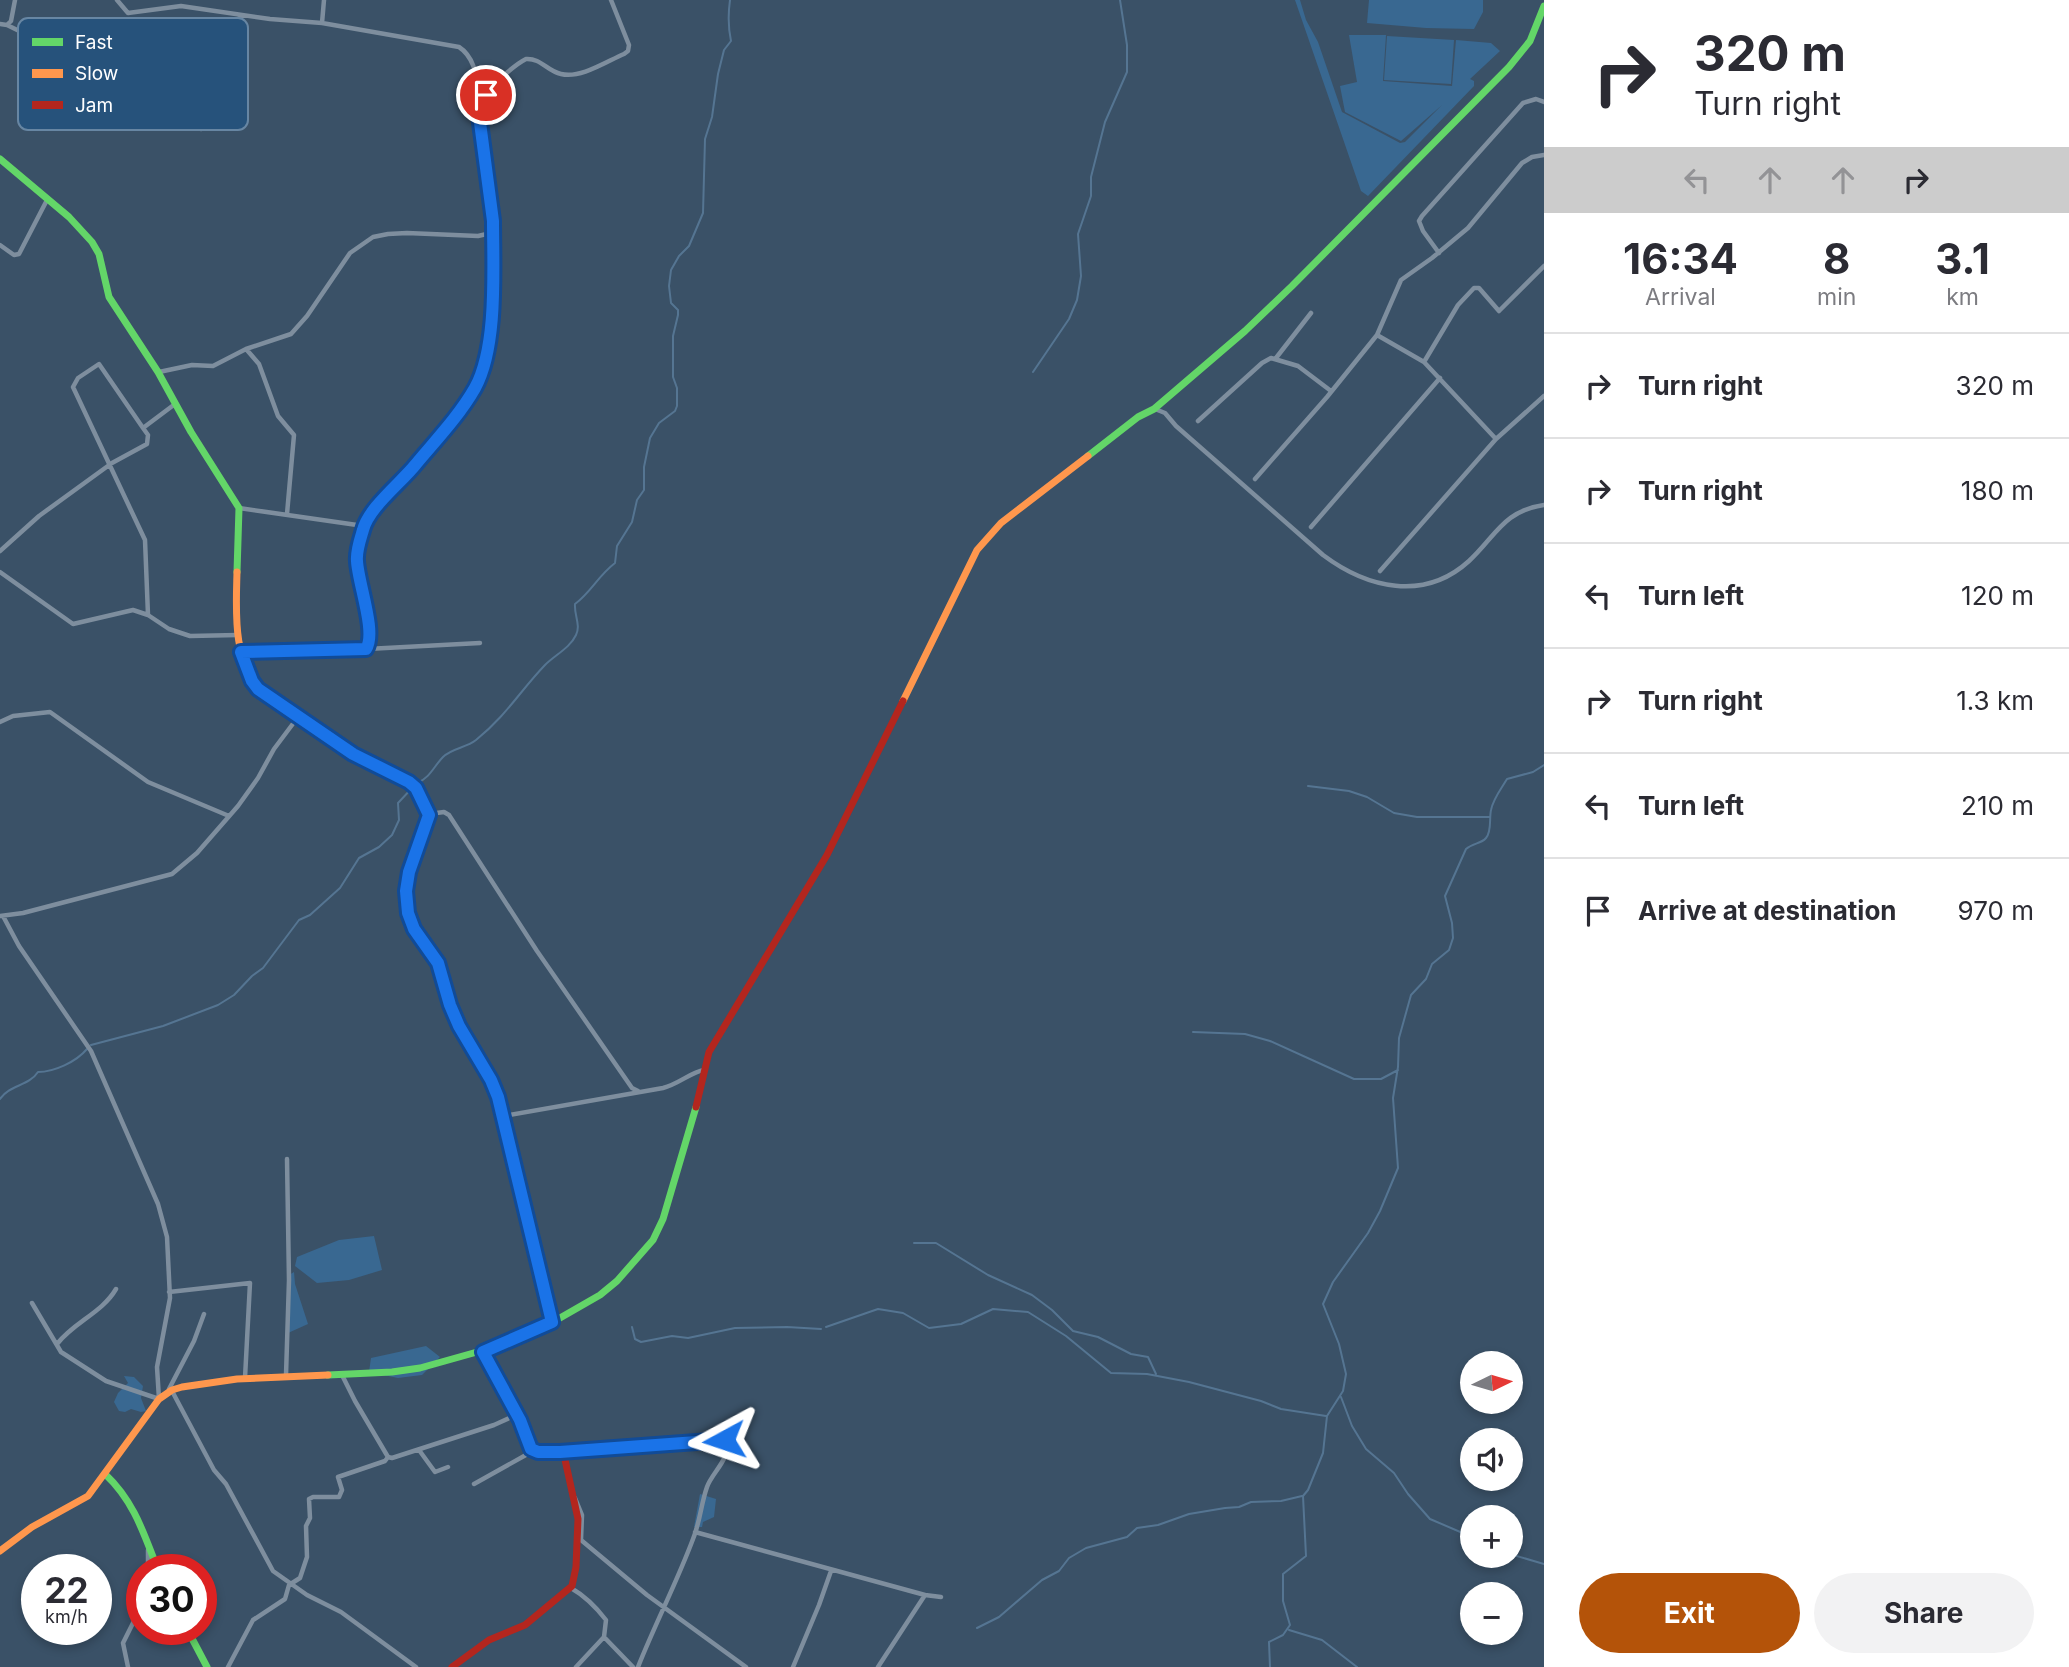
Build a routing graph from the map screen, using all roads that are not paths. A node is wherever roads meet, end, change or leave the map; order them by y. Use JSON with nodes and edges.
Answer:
{"nodes":[{"id":1,"x":15,"y":0,"type":"edge"},
{"id":2,"x":117,"y":0,"type":"edge"},
{"id":3,"x":324,"y":0,"type":"edge"},
{"id":4,"x":611,"y":0,"type":"edge"},
{"id":5,"x":1544,"y":6,"type":"edge"},
{"id":6,"x":240,"y":15,"type":"junction"},
{"id":7,"x":240,"y":18,"type":"edge"},
{"id":8,"x":322,"y":23,"type":"junction"},
{"id":9,"x":0,"y":24,"type":"edge"},
{"id":10,"x":7,"y":25,"type":"junction"},
{"id":11,"x":18,"y":30,"type":"edge"},
{"id":12,"x":481,"y":100,"type":"junction"},
{"id":13,"x":1544,"y":102,"type":"edge"},
{"id":14,"x":1544,"y":155,"type":"edge"},
{"id":15,"x":0,"y":159,"type":"edge"},
{"id":16,"x":47,"y":200,"type":"junction"},
{"id":17,"x":491,"y":233,"type":"junction"},
{"id":18,"x":0,"y":245,"type":"edge"},
{"id":19,"x":1439,"y":253,"type":"junction"},
{"id":20,"x":1544,"y":266,"type":"edge"},
{"id":21,"x":1311,"y":313,"type":"dead end"},
{"id":22,"x":1377,"y":335,"type":"junction"},
{"id":23,"x":246,"y":349,"type":"junction"},
{"id":24,"x":1276,"y":358,"type":"junction"},
{"id":25,"x":1424,"y":362,"type":"junction"},
{"id":26,"x":158,"y":372,"type":"junction"},
{"id":27,"x":1440,"y":378,"type":"junction"},
{"id":28,"x":1331,"y":391,"type":"junction"},
{"id":29,"x":1544,"y":396,"type":"edge"},
{"id":30,"x":175,"y":404,"type":"junction"},
{"id":31,"x":1154,"y":409,"type":"junction"},
{"id":32,"x":1198,"y":421,"type":"dead end"},
{"id":33,"x":143,"y":428,"type":"junction"},
{"id":34,"x":1496,"y":439,"type":"junction"},
{"id":35,"x":110,"y":464,"type":"junction"},
{"id":36,"x":1255,"y":479,"type":"dead end"},
{"id":37,"x":1544,"y":505,"type":"edge"},
{"id":38,"x":239,"y":508,"type":"junction"},
{"id":39,"x":287,"y":514,"type":"junction"},
{"id":40,"x":364,"y":526,"type":"junction"},
{"id":41,"x":1311,"y":527,"type":"dead end"},
{"id":42,"x":0,"y":551,"type":"edge"},
{"id":43,"x":1380,"y":571,"type":"dead end"},
{"id":44,"x":0,"y":572,"type":"edge"},
{"id":45,"x":148,"y":615,"type":"junction"},
{"id":46,"x":238,"y":635,"type":"junction"},
{"id":47,"x":370,"y":638,"type":"junction"},
{"id":48,"x":480,"y":643,"type":"dead end"},
{"id":49,"x":366,"y":649,"type":"junction"},
{"id":50,"x":376,"y":649,"type":"junction"},
{"id":51,"x":241,"y":652,"type":"junction"},
{"id":52,"x":298,"y":717,"type":"junction"},
{"id":53,"x":0,"y":722,"type":"edge"},
{"id":54,"x":429,"y":814,"type":"junction"},
{"id":55,"x":229,"y":816,"type":"junction"},
{"id":56,"x":1,"y":916,"type":"edge"},
{"id":57,"x":704,"y":1070,"type":"junction"},
{"id":58,"x":638,"y":1091,"type":"junction"},
{"id":59,"x":503,"y":1116,"type":"junction"},
{"id":60,"x":287,"y":1159,"type":"dead end"},
{"id":61,"x":116,"y":1289,"type":"dead end"},
{"id":62,"x":169,"y":1292,"type":"junction"},
{"id":63,"x":32,"y":1303,"type":"dead end"},
{"id":64,"x":204,"y":1314,"type":"dead end"},
{"id":65,"x":552,"y":1322,"type":"junction"},
{"id":66,"x":57,"y":1344,"type":"junction"},
{"id":67,"x":483,"y":1352,"type":"junction"},
{"id":68,"x":341,"y":1372,"type":"junction"},
{"id":69,"x":286,"y":1375,"type":"junction"},
{"id":70,"x":245,"y":1378,"type":"junction"},
{"id":71,"x":169,"y":1392,"type":"junction"},
{"id":72,"x":159,"y":1399,"type":"junction"},
{"id":73,"x":516,"y":1415,"type":"junction"},
{"id":74,"x":419,"y":1450,"type":"junction"},
{"id":75,"x":533,"y":1451,"type":"junction"},
{"id":76,"x":560,"y":1452,"type":"junction"},
{"id":77,"x":388,"y":1457,"type":"junction"},
{"id":78,"x":448,"y":1467,"type":"dead end"},
{"id":79,"x":105,"y":1474,"type":"junction"},
{"id":80,"x":474,"y":1484,"type":"dead end"},
{"id":81,"x":575,"y":1498,"type":"junction"},
{"id":82,"x":695,"y":1532,"type":"junction"},
{"id":83,"x":149,"y":1546,"type":"junction"},
{"id":84,"x":0,"y":1551,"type":"edge"},
{"id":85,"x":149,"y":1554,"type":"edge"},
{"id":86,"x":152,"y":1554,"type":"edge"},
{"id":87,"x":831,"y":1570,"type":"junction"},
{"id":88,"x":291,"y":1583,"type":"junction"},
{"id":89,"x":571,"y":1588,"type":"junction"},
{"id":90,"x":925,"y":1595,"type":"junction"},
{"id":91,"x":941,"y":1597,"type":"dead end"},
{"id":92,"x":663,"y":1607,"type":"junction"},
{"id":93,"x":126,"y":1637,"type":"edge"},
{"id":94,"x":604,"y":1637,"type":"junction"},
{"id":95,"x":195,"y":1645,"type":"edge"},
{"id":96,"x":128,"y":1667,"type":"edge"},
{"id":97,"x":207,"y":1667,"type":"edge"},
{"id":98,"x":228,"y":1667,"type":"edge"},
{"id":99,"x":416,"y":1667,"type":"edge"},
{"id":100,"x":452,"y":1667,"type":"edge"},
{"id":101,"x":576,"y":1667,"type":"edge"},
{"id":102,"x":636,"y":1667,"type":"edge"},
{"id":103,"x":746,"y":1667,"type":"edge"},
{"id":104,"x":793,"y":1667,"type":"edge"},
{"id":105,"x":878,"y":1667,"type":"edge"}],
"edges":[{"from":1,"to":10,"type":"street"},
{"from":2,"to":6,"type":"street"},
{"from":3,"to":8,"type":"street"},
{"from":4,"to":12,"type":"street"},
{"from":5,"to":31,"type":"street"},
{"from":6,"to":7,"type":"street"},
{"from":6,"to":8,"type":"street"},
{"from":8,"to":12,"type":"street"},
{"from":9,"to":10,"type":"street"},
{"from":10,"to":11,"type":"street"},
{"from":12,"to":17,"type":"street"},
{"from":13,"to":19,"type":"street"},
{"from":14,"to":19,"type":"street"},
{"from":15,"to":16,"type":"street"},
{"from":16,"to":18,"type":"street"},
{"from":16,"to":26,"type":"street"},
{"from":17,"to":23,"type":"street"},
{"from":17,"to":40,"type":"street"},
{"from":19,"to":22,"type":"street"},
{"from":20,"to":25,"type":"street"},
{"from":21,"to":24,"type":"street"},
{"from":22,"to":25,"type":"street"},
{"from":22,"to":28,"type":"street"},
{"from":23,"to":26,"type":"street"},
{"from":23,"to":39,"type":"street"},
{"from":24,"to":28,"type":"street"},
{"from":24,"to":32,"type":"street"},
{"from":25,"to":27,"type":"street"},
{"from":26,"to":30,"type":"street"},
{"from":27,"to":34,"type":"street"},
{"from":27,"to":41,"type":"street"},
{"from":28,"to":36,"type":"street"},
{"from":29,"to":34,"type":"street"},
{"from":30,"to":33,"type":"street"},
{"from":30,"to":38,"type":"street"},
{"from":31,"to":37,"type":"street"},
{"from":31,"to":57,"type":"street"},
{"from":33,"to":35,"type":"street"},
{"from":33,"to":35,"type":"street"},
{"from":34,"to":43,"type":"street"},
{"from":35,"to":42,"type":"street"},
{"from":35,"to":45,"type":"street"},
{"from":38,"to":39,"type":"street"},
{"from":38,"to":46,"type":"street"},
{"from":39,"to":40,"type":"street"},
{"from":40,"to":47,"type":"street"},
{"from":44,"to":45,"type":"street"},
{"from":45,"to":46,"type":"street"},
{"from":46,"to":51,"type":"street"},
{"from":47,"to":49,"type":"street"},
{"from":47,"to":50,"type":"street"},
{"from":48,"to":50,"type":"street"},
{"from":49,"to":50,"type":"street"},
{"from":49,"to":51,"type":"street"},
{"from":51,"to":52,"type":"street"},
{"from":52,"to":54,"type":"street"},
{"from":52,"to":55,"type":"street"},
{"from":53,"to":55,"type":"street"},
{"from":54,"to":58,"type":"street"},
{"from":54,"to":59,"type":"street"},
{"from":55,"to":56,"type":"street"},
{"from":56,"to":62,"type":"street"},
{"from":57,"to":58,"type":"street"},
{"from":57,"to":65,"type":"street"},
{"from":58,"to":59,"type":"street"},
{"from":59,"to":65,"type":"street"},
{"from":60,"to":69,"type":"street"},
{"from":61,"to":66,"type":"street"},
{"from":62,"to":70,"type":"street"},
{"from":62,"to":72,"type":"street"},
{"from":63,"to":66,"type":"street"},
{"from":64,"to":71,"type":"street"},
{"from":65,"to":67,"type":"street"},
{"from":66,"to":72,"type":"street"},
{"from":67,"to":68,"type":"street"},
{"from":67,"to":73,"type":"street"},
{"from":68,"to":69,"type":"street"},
{"from":68,"to":77,"type":"street"},
{"from":69,"to":70,"type":"street"},
{"from":70,"to":71,"type":"street"},
{"from":71,"to":72,"type":"street"},
{"from":71,"to":88,"type":"street"},
{"from":72,"to":79,"type":"street"},
{"from":73,"to":74,"type":"street"},
{"from":73,"to":75,"type":"street"},
{"from":74,"to":77,"type":"street"},
{"from":74,"to":78,"type":"street"},
{"from":75,"to":76,"type":"street"},
{"from":75,"to":80,"type":"street"},
{"from":76,"to":81,"type":"street"},
{"from":76,"to":82,"type":"street"},
{"from":77,"to":88,"type":"street"},
{"from":79,"to":83,"type":"street"},
{"from":79,"to":84,"type":"street"},
{"from":81,"to":89,"type":"street"},
{"from":81,"to":92,"type":"street"},
{"from":82,"to":87,"type":"street"},
{"from":82,"to":92,"type":"street"},
{"from":83,"to":85,"type":"street"},
{"from":83,"to":86,"type":"street"},
{"from":87,"to":90,"type":"street"},
{"from":87,"to":104,"type":"street"},
{"from":88,"to":98,"type":"street"},
{"from":88,"to":99,"type":"street"},
{"from":89,"to":94,"type":"street"},
{"from":89,"to":100,"type":"street"},
{"from":90,"to":91,"type":"street"},
{"from":90,"to":105,"type":"street"},
{"from":92,"to":102,"type":"street"},
{"from":92,"to":103,"type":"street"},
{"from":93,"to":96,"type":"street"},
{"from":94,"to":101,"type":"street"},
{"from":94,"to":102,"type":"street"},
{"from":95,"to":97,"type":"street"}]}
